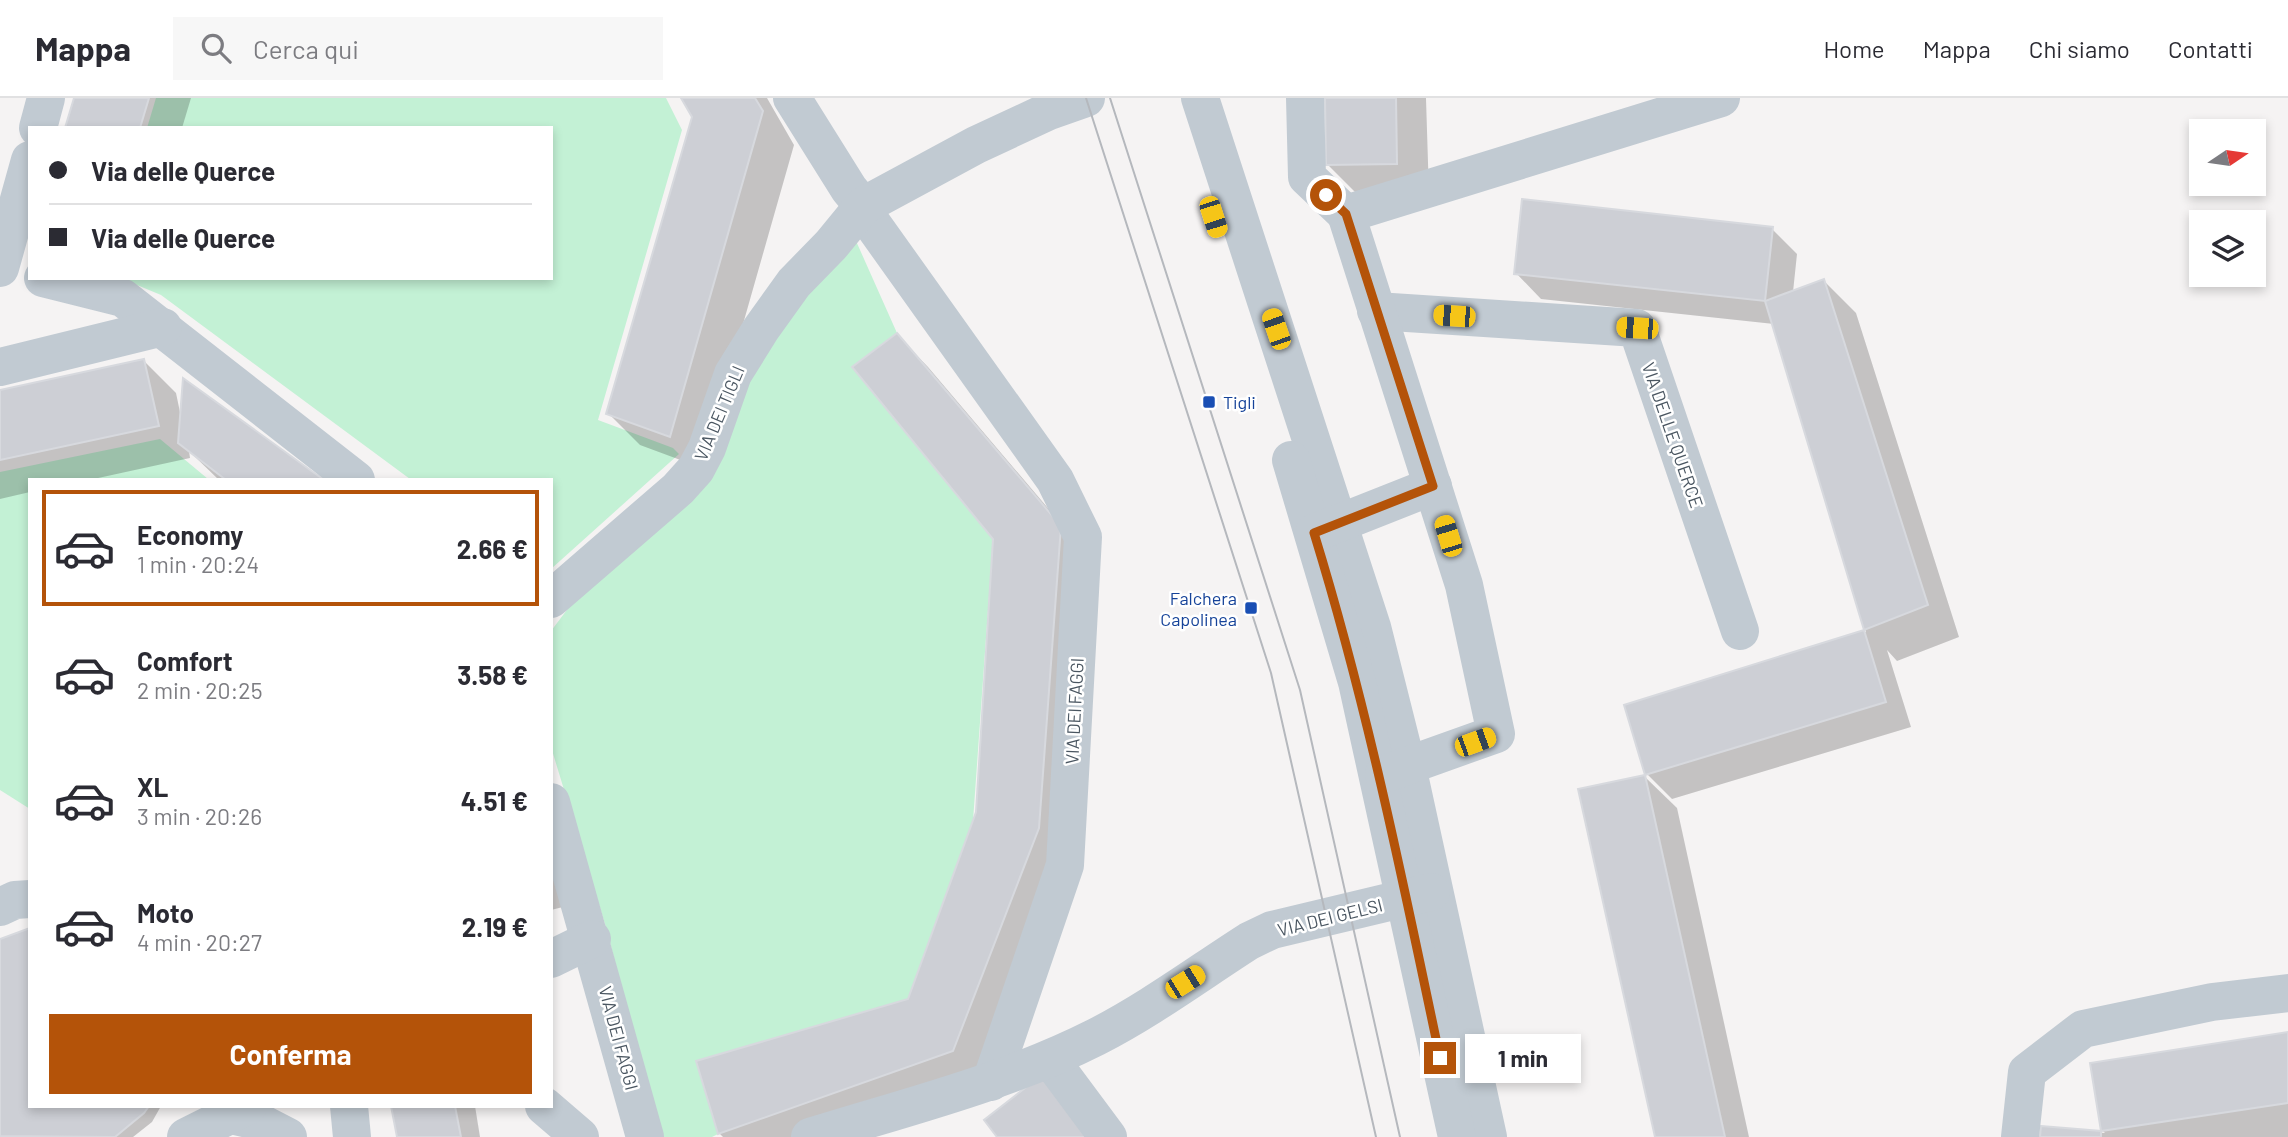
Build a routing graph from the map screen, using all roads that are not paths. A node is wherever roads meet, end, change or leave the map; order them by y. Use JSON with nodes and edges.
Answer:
{"nodes":[{"id":1,"x":47,"y":98,"type":"edge"},
{"id":2,"x":792,"y":98,"type":"edge"},
{"id":3,"x":1086,"y":98,"type":"edge"},
{"id":4,"x":1174,"y":98,"type":"edge"},
{"id":5,"x":1200,"y":98,"type":"edge"},
{"id":6,"x":1305,"y":98,"type":"edge"},
{"id":7,"x":1720,"y":98,"type":"edge"},
{"id":8,"x":39,"y":126,"type":"edge"},
{"id":9,"x":28,"y":165,"type":"edge"},
{"id":10,"x":863,"y":206,"type":"junction"},
{"id":11,"x":1346,"y":214,"type":"junction"},
{"id":12,"x":0,"y":268,"type":"edge"},
{"id":13,"x":28,"y":275,"type":"edge"},
{"id":14,"x":51,"y":280,"type":"edge"},
{"id":15,"x":1376,"y":310,"type":"junction"},
{"id":16,"x":163,"y":327,"type":"junction"},
{"id":17,"x":0,"y":367,"type":"edge"},
{"id":18,"x":353,"y":478,"type":"edge"},
{"id":19,"x":1433,"y":486,"type":"junction"},
{"id":20,"x":1326,"y":528,"type":"junction"},
{"id":21,"x":553,"y":596,"type":"edge"},
{"id":22,"x":1740,"y":631,"type":"dead end"},
{"id":23,"x":1393,"y":771,"type":"junction"},
{"id":24,"x":553,"y":809,"type":"edge"},
{"id":25,"x":1420,"y":895,"type":"junction"},
{"id":26,"x":28,"y":899,"type":"edge"},
{"id":27,"x":0,"y":907,"type":"edge"},
{"id":28,"x":592,"y":939,"type":"junction"},
{"id":29,"x":553,"y":958,"type":"edge"},
{"id":30,"x":2288,"y":993,"type":"edge"},
{"id":31,"x":1050,"y":1059,"type":"junction"},
{"id":32,"x":990,"y":1082,"type":"junction"},
{"id":33,"x":183,"y":1108,"type":"edge"},
{"id":34,"x":349,"y":1108,"type":"edge"},
{"id":35,"x":546,"y":1108,"type":"edge"},
{"id":36,"x":240,"y":1110,"type":"edge"},
{"id":37,"x":163,"y":1137,"type":"edge"},
{"id":38,"x":186,"y":1137,"type":"edge"},
{"id":39,"x":288,"y":1137,"type":"edge"},
{"id":40,"x":352,"y":1137,"type":"edge"},
{"id":41,"x":580,"y":1137,"type":"edge"},
{"id":42,"x":645,"y":1137,"type":"edge"},
{"id":43,"x":810,"y":1137,"type":"edge"},
{"id":44,"x":1108,"y":1137,"type":"edge"},
{"id":45,"x":1457,"y":1137,"type":"edge"},
{"id":46,"x":1488,"y":1137,"type":"edge"},
{"id":47,"x":2020,"y":1137,"type":"edge"}],
"edges":[{"from":1,"to":8,"type":"street"},
{"from":2,"to":10,"type":"street"},
{"from":3,"to":10,"type":"street","name":"VIA DEI TIGLI"},
{"from":4,"to":20,"type":"street"},
{"from":5,"to":20,"type":"street"},
{"from":6,"to":11,"type":"street"},
{"from":7,"to":11,"type":"street"},
{"from":9,"to":12,"type":"street"},
{"from":10,"to":21,"type":"street","name":"VIA DEI TIGLI"},
{"from":10,"to":32,"type":"street","name":"VIA DEI FAGGI"},
{"from":11,"to":15,"type":"street"},
{"from":12,"to":13,"type":"street"},
{"from":14,"to":16,"type":"street"},
{"from":15,"to":19,"type":"street"},
{"from":15,"to":22,"type":"street","name":"VIA DELLE QUERCE"},
{"from":16,"to":17,"type":"street"},
{"from":16,"to":18,"type":"street"},
{"from":19,"to":20,"type":"street"},
{"from":19,"to":23,"type":"street"},
{"from":20,"to":23,"type":"street"},
{"from":23,"to":25,"type":"street"},
{"from":24,"to":28,"type":"street"},
{"from":25,"to":31,"type":"street","name":"VIA DEI GELSI"},
{"from":25,"to":45,"type":"street"},
{"from":25,"to":46,"type":"street"},
{"from":26,"to":27,"type":"street"},
{"from":28,"to":29,"type":"street"},
{"from":28,"to":42,"type":"street","name":"VIA DEI FAGGI"},
{"from":30,"to":47,"type":"street"},
{"from":31,"to":32,"type":"street","name":"VIA DEI GELSI"},
{"from":31,"to":44,"type":"street"},
{"from":32,"to":43,"type":"street"},
{"from":33,"to":37,"type":"street"},
{"from":34,"to":40,"type":"street"},
{"from":35,"to":41,"type":"street"},
{"from":36,"to":38,"type":"street"},
{"from":36,"to":39,"type":"street"}]}
